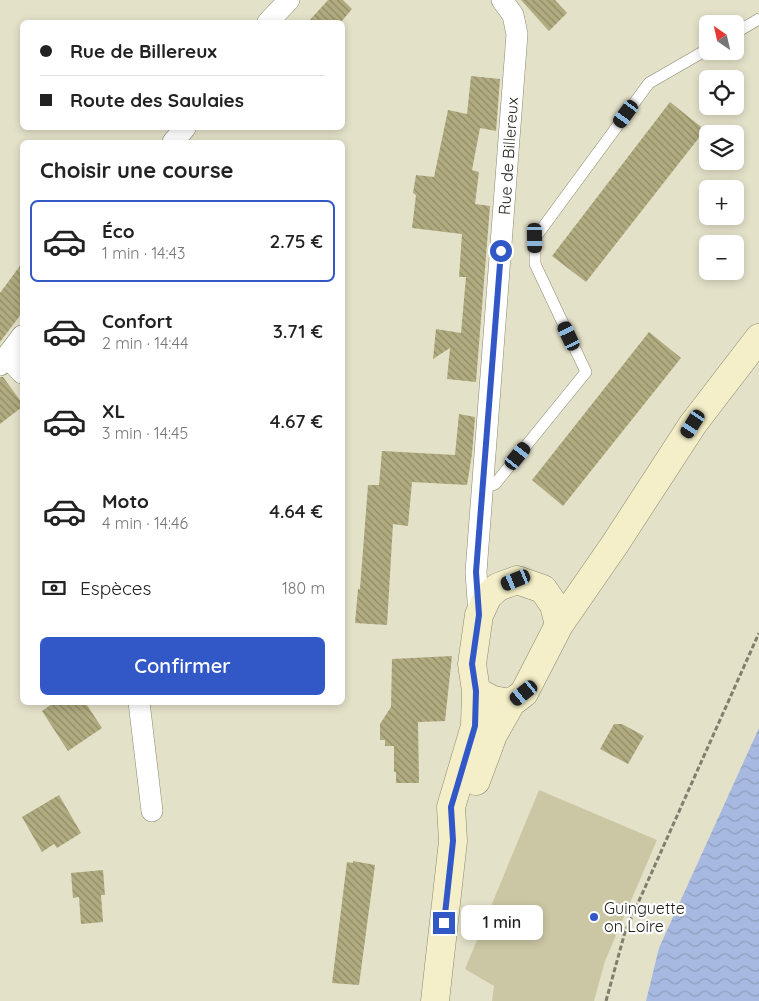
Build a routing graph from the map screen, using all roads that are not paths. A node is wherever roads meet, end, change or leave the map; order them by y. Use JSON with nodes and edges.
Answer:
{"nodes":[{"id":1,"x":289,"y":0,"type":"edge"},
{"id":2,"x":502,"y":0,"type":"edge"},
{"id":3,"x":270,"y":20,"type":"edge"},
{"id":4,"x":759,"y":20,"type":"edge"},
{"id":5,"x":744,"y":28,"type":"edge"},
{"id":6,"x":699,"y":54,"type":"edge"},
{"id":7,"x":183,"y":130,"type":"edge"},
{"id":8,"x":175,"y":140,"type":"edge"},
{"id":9,"x":759,"y":338,"type":"edge"},
{"id":10,"x":20,"y":339,"type":"edge"},
{"id":11,"x":3,"y":361,"type":"edge"},
{"id":12,"x":20,"y":372,"type":"edge"},
{"id":13,"x":483,"y":488,"type":"junction"},
{"id":14,"x":615,"y":544,"type":"junction"},
{"id":15,"x":543,"y":590,"type":"junction"},
{"id":16,"x":479,"y":615,"type":"junction"},
{"id":17,"x":558,"y":625,"type":"junction"},
{"id":18,"x":476,"y":691,"type":"junction"},
{"id":19,"x":511,"y":703,"type":"junction"},
{"id":20,"x":139,"y":705,"type":"edge"},
{"id":21,"x":152,"y":811,"type":"dead end"},
{"id":22,"x":453,"y":841,"type":"junction"},
{"id":23,"x":435,"y":1001,"type":"edge"}],
"edges":[{"from":1,"to":3,"type":"street"},
{"from":2,"to":13,"type":"street","name":"Rue de Billereux"},
{"from":4,"to":5,"type":"lane"},
{"from":6,"to":13,"type":"lane"},
{"from":7,"to":8,"type":"street"},
{"from":9,"to":14,"type":"street"},
{"from":10,"to":11,"type":"street"},
{"from":11,"to":12,"type":"street"},
{"from":13,"to":16,"type":"street","name":"Rue de Billereux"},
{"from":14,"to":15,"type":"street"},
{"from":14,"to":17,"type":"street"},
{"from":15,"to":16,"type":"street"},
{"from":15,"to":17,"type":"street"},
{"from":16,"to":18,"type":"street"},
{"from":17,"to":19,"type":"street"},
{"from":18,"to":19,"type":"street"},
{"from":18,"to":22,"type":"street"},
{"from":19,"to":22,"type":"street"},
{"from":20,"to":21,"type":"street"},
{"from":22,"to":23,"type":"street"}]}
